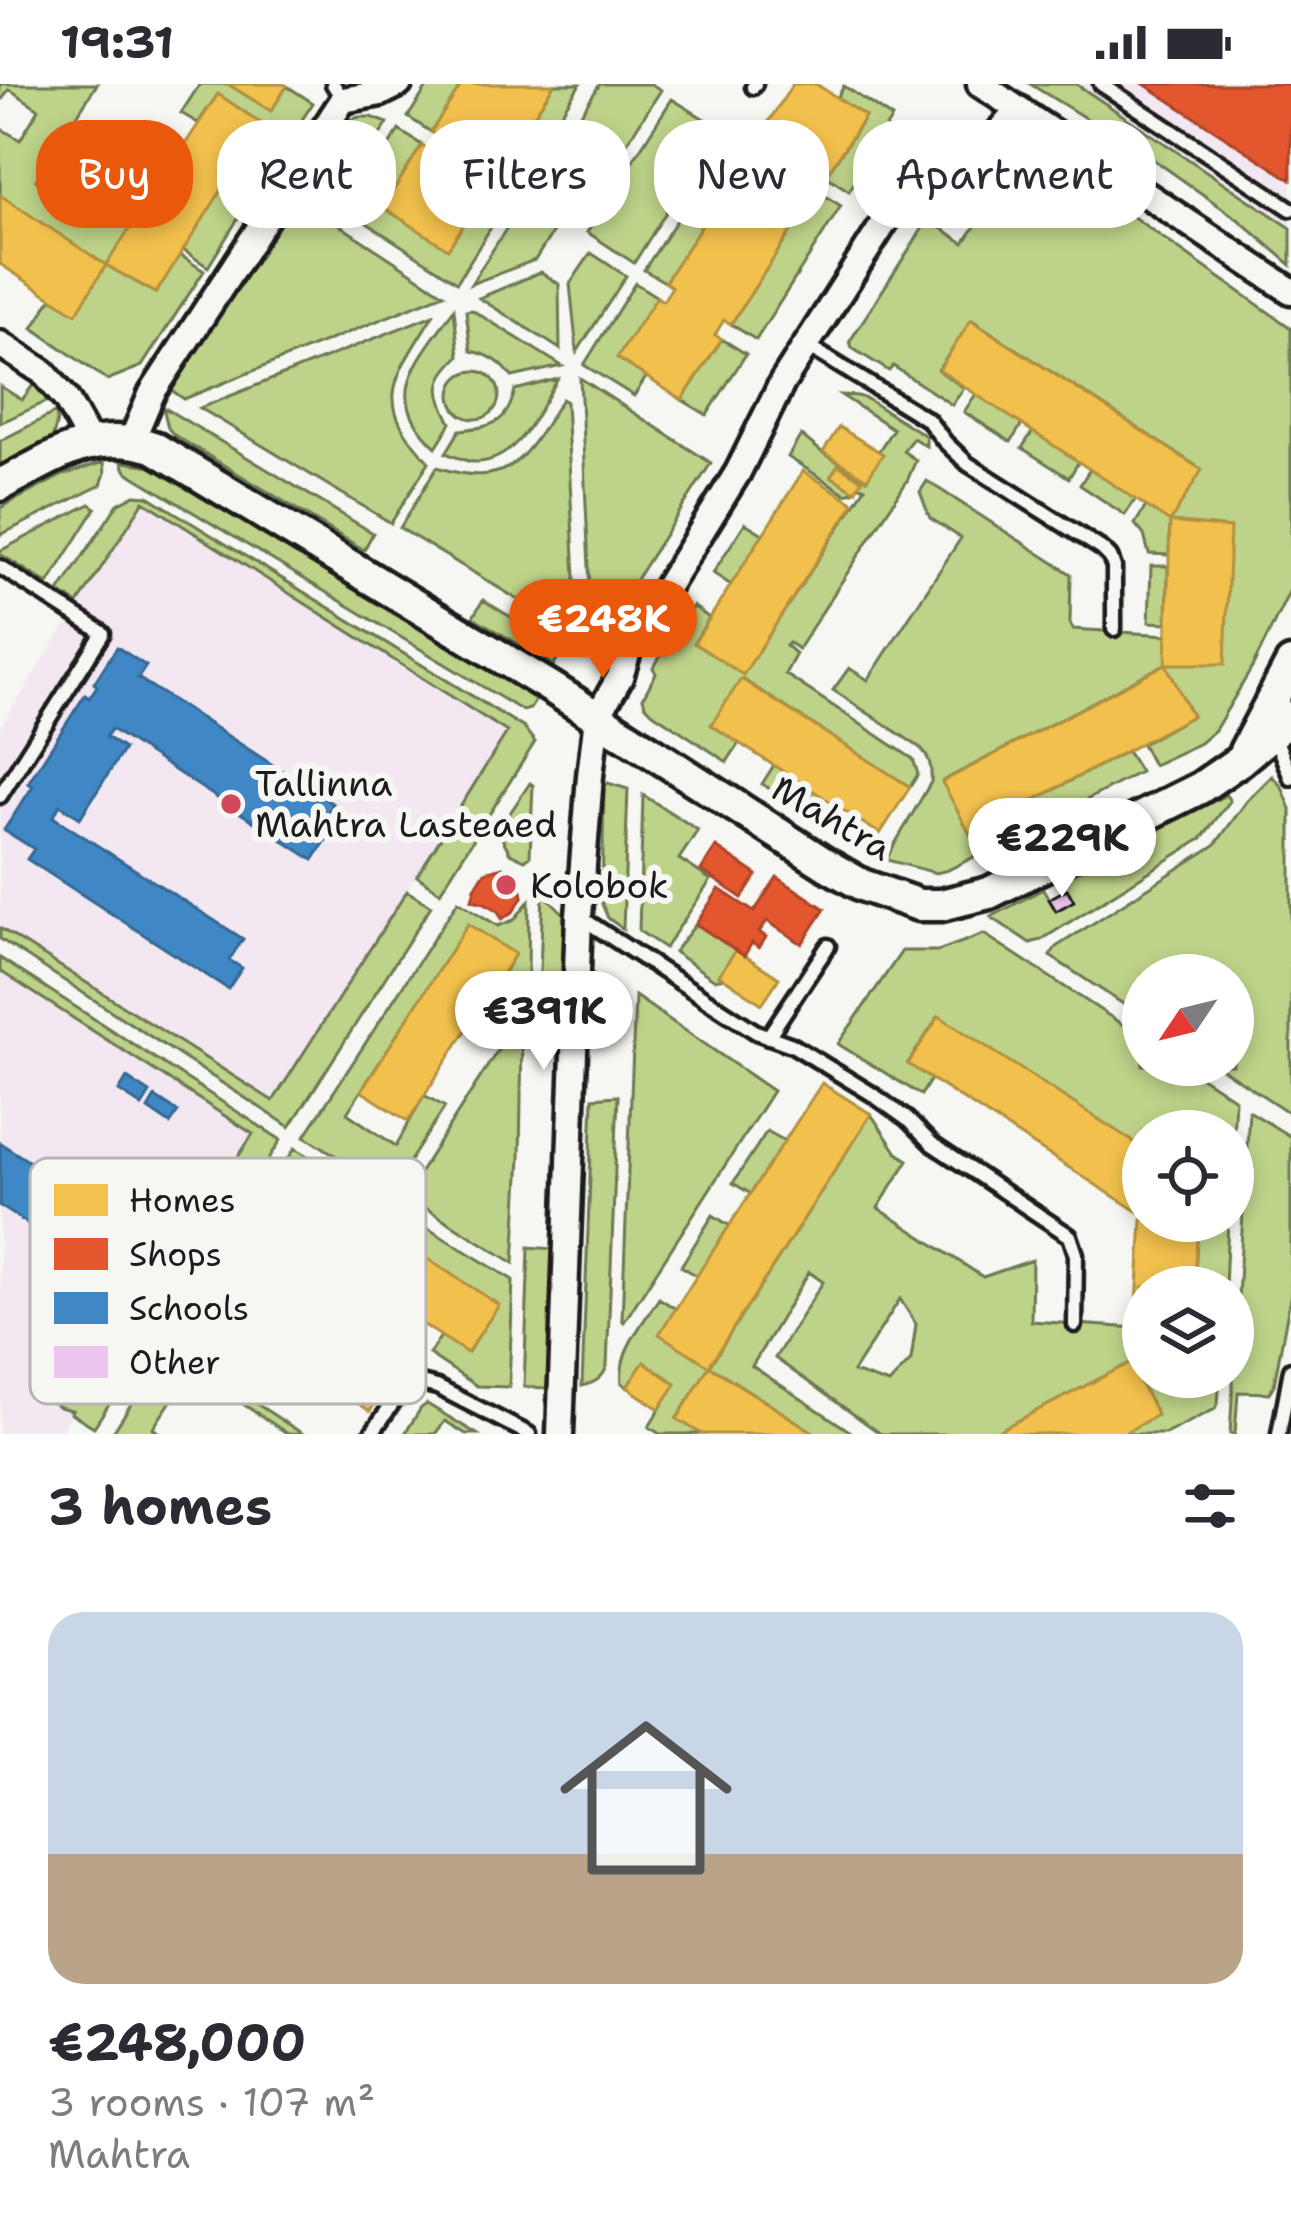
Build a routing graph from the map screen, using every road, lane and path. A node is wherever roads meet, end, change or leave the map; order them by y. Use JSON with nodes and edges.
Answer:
{"nodes":[{"id":1,"x":399,"y":84,"type":"edge"},
{"id":2,"x":980,"y":84,"type":"edge"},
{"id":3,"x":1102,"y":84,"type":"edge"},
{"id":4,"x":338,"y":92,"type":"edge"},
{"id":5,"x":1019,"y":109,"type":"junction"},
{"id":6,"x":1291,"y":209,"type":"edge"},
{"id":7,"x":1291,"y":291,"type":"edge"},
{"id":8,"x":0,"y":344,"type":"edge"},
{"id":9,"x":806,"y":344,"type":"junction"},
{"id":10,"x":132,"y":440,"type":"junction"},
{"id":11,"x":90,"y":442,"type":"junction"},
{"id":12,"x":0,"y":485,"type":"edge"},
{"id":13,"x":0,"y":567,"type":"edge"},
{"id":14,"x":1114,"y":629,"type":"dead end"},
{"id":15,"x":1291,"y":664,"type":"edge"},
{"id":16,"x":597,"y":717,"type":"junction"},
{"id":17,"x":1282,"y":726,"type":"edge"},
{"id":18,"x":1239,"y":761,"type":"junction"},
{"id":19,"x":1291,"y":778,"type":"edge"},
{"id":20,"x":0,"y":796,"type":"edge"},
{"id":21,"x":579,"y":916,"type":"junction"},
{"id":22,"x":828,"y":946,"type":"dead end"},
{"id":23,"x":768,"y":1037,"type":"junction"},
{"id":24,"x":1075,"y":1325,"type":"dead end"},
{"id":25,"x":1291,"y":1369,"type":"edge"},
{"id":26,"x":426,"y":1384,"type":"edge"},
{"id":27,"x":392,"y":1404,"type":"edge"},
{"id":28,"x":371,"y":1434,"type":"edge"},
{"id":29,"x":529,"y":1434,"type":"edge"},
{"id":30,"x":560,"y":1434,"type":"edge"},
{"id":31,"x":1279,"y":1434,"type":"edge"}],
"edges":[{"from":1,"to":4,"type":"street"},
{"from":2,"to":5,"type":"street"},
{"from":3,"to":6,"type":"lane"},
{"from":4,"to":10,"type":"street"},
{"from":5,"to":7,"type":"street"},
{"from":5,"to":9,"type":"street"},
{"from":8,"to":11,"type":"street"},
{"from":9,"to":14,"type":"lane"},
{"from":9,"to":16,"type":"street"},
{"from":10,"to":11,"type":"street","name":"Mahtra"},
{"from":10,"to":16,"type":"street","name":"Mahtra"},
{"from":11,"to":12,"type":"street","name":"Mahtra"},
{"from":13,"to":20,"type":"lane"},
{"from":15,"to":18,"type":"street"},
{"from":16,"to":18,"type":"street","name":"Mahtra"},
{"from":16,"to":21,"type":"street"},
{"from":17,"to":18,"type":"street","name":"Mahtra"},
{"from":17,"to":19,"type":"lane"},
{"from":21,"to":23,"type":"lane"},
{"from":21,"to":30,"type":"street"},
{"from":22,"to":23,"type":"lane"},
{"from":23,"to":24,"type":"lane"},
{"from":25,"to":31,"type":"lane"},
{"from":26,"to":29,"type":"lane"},
{"from":27,"to":28,"type":"lane"}]}
